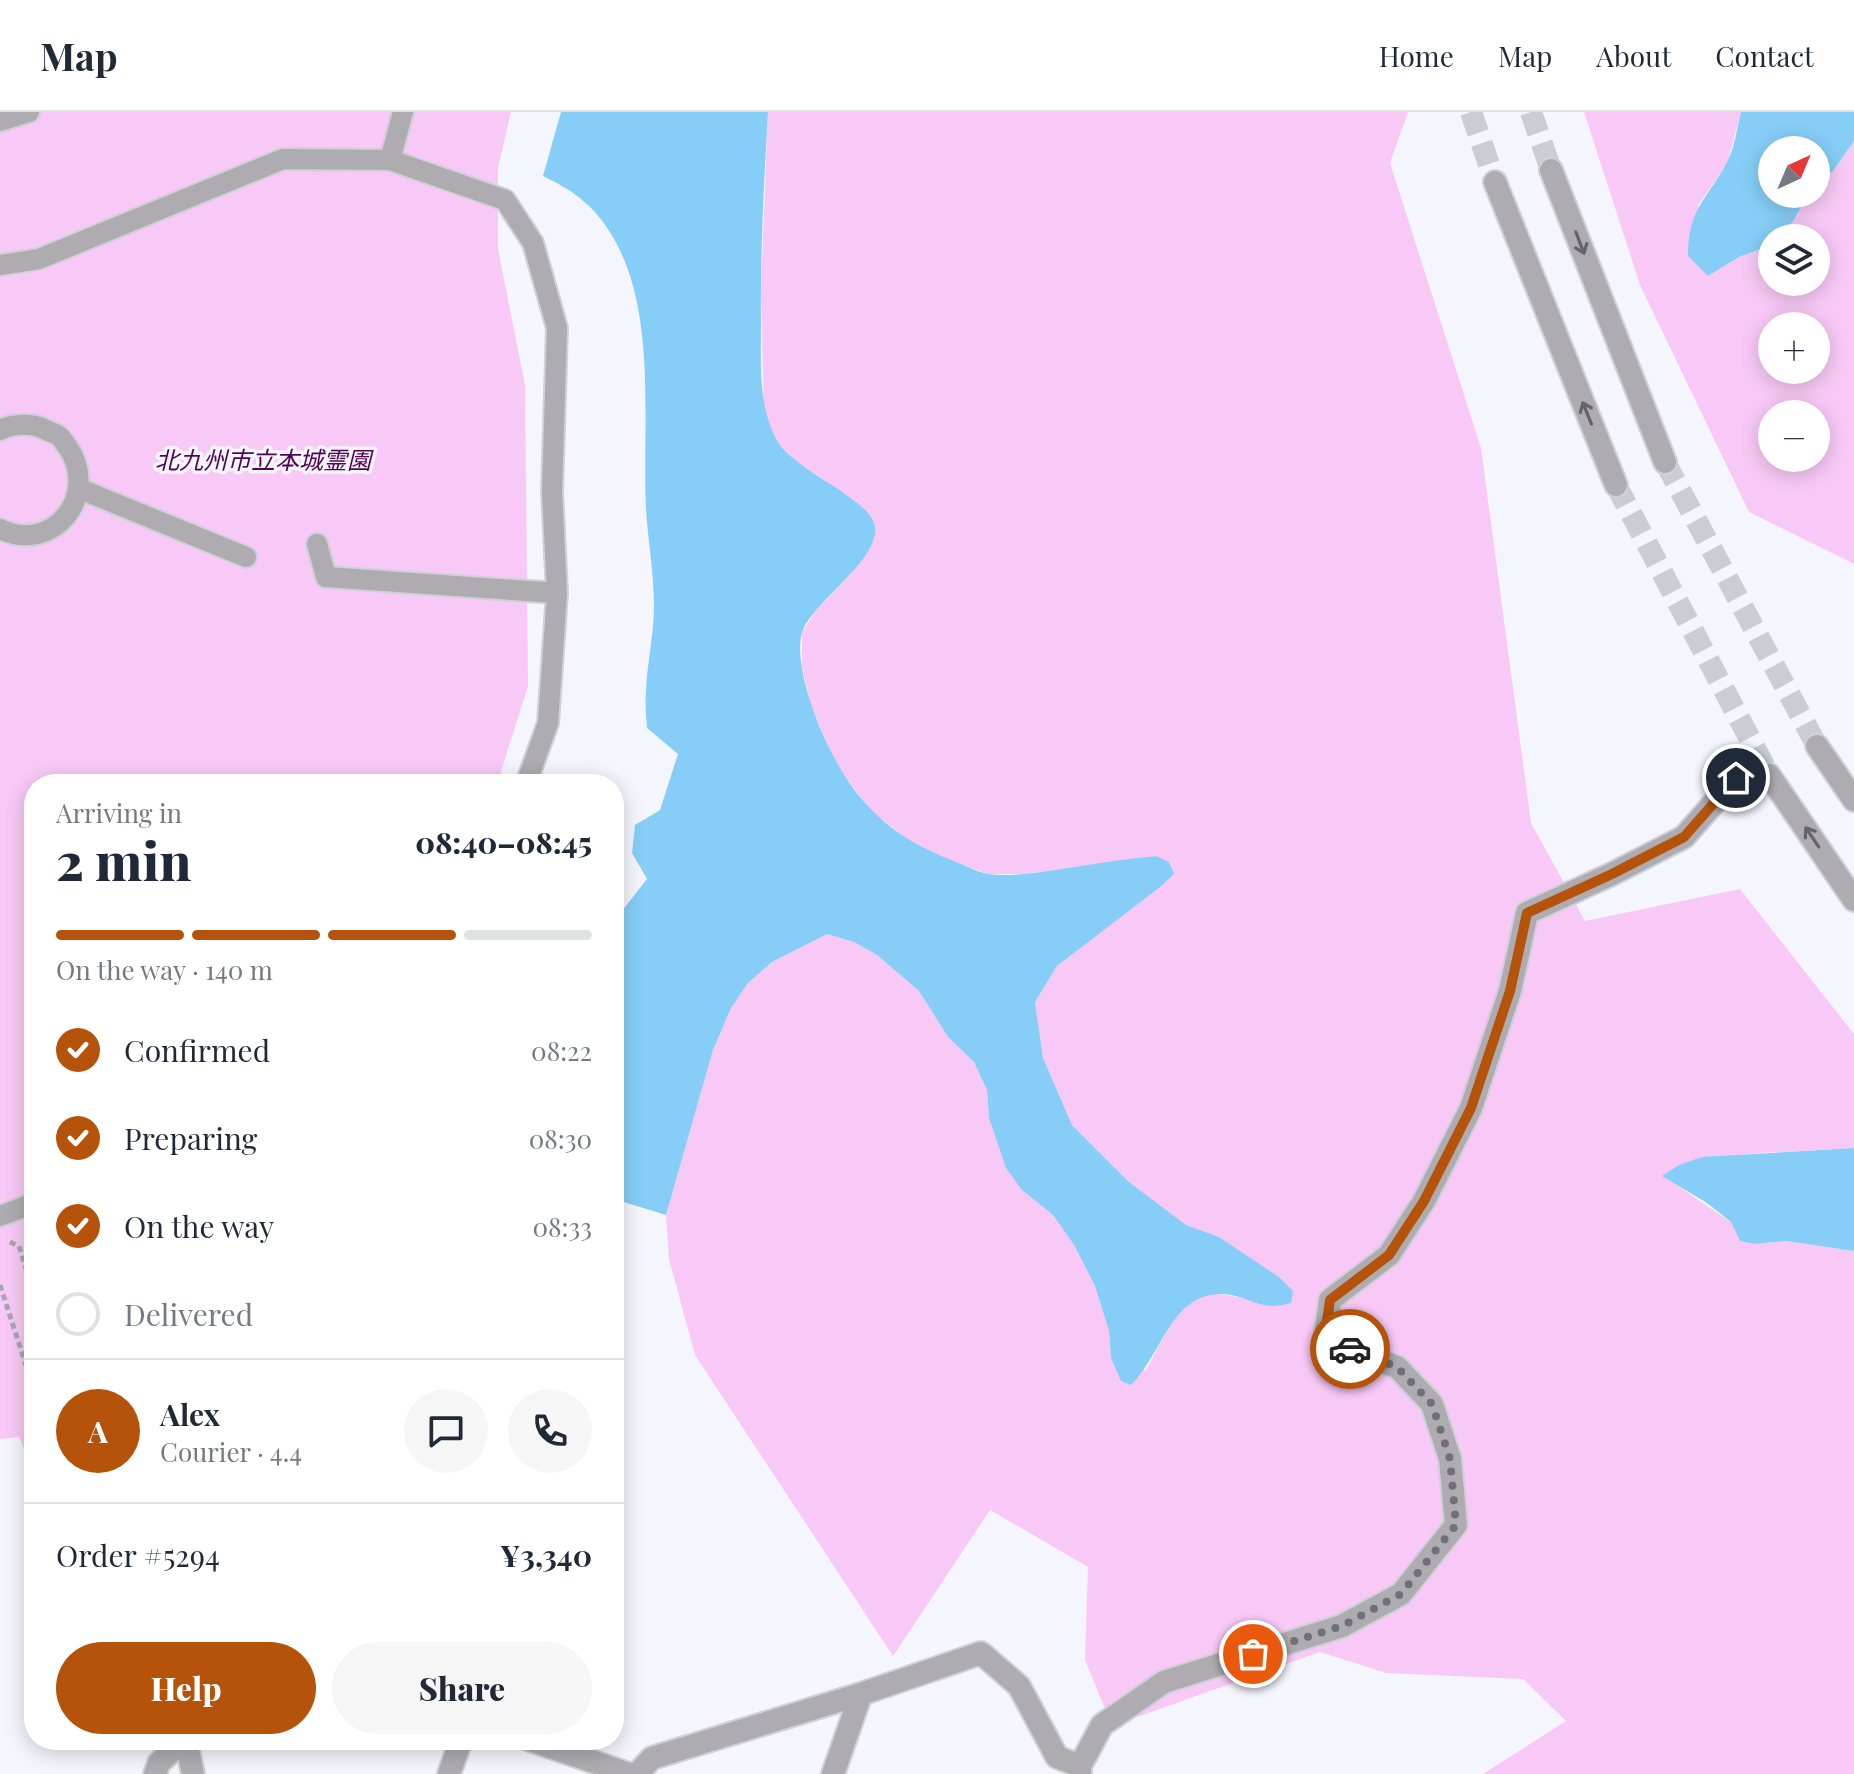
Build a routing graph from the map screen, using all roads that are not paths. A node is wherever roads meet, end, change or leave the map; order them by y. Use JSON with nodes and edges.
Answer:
{"nodes":[{"id":1,"x":29,"y":112,"type":"edge"},
{"id":2,"x":403,"y":112,"type":"edge"},
{"id":3,"x":0,"y":121,"type":"edge"},
{"id":4,"x":390,"y":160,"type":"junction"},
{"id":5,"x":1551,"y":170,"type":"tunnel mouth"},
{"id":6,"x":1495,"y":182,"type":"tunnel mouth"},
{"id":7,"x":0,"y":265,"type":"edge"},
{"id":8,"x":0,"y":430,"type":"edge"},
{"id":9,"x":1665,"y":462,"type":"tunnel mouth"},
{"id":10,"x":1616,"y":485,"type":"tunnel mouth"},
{"id":11,"x":80,"y":489,"type":"junction"},
{"id":12,"x":0,"y":529,"type":"edge"},
{"id":13,"x":317,"y":544,"type":"dead end"},
{"id":14,"x":246,"y":557,"type":"dead end"},
{"id":15,"x":557,"y":593,"type":"junction"},
{"id":16,"x":1817,"y":746,"type":"tunnel mouth"},
{"id":17,"x":530,"y":774,"type":"edge"},
{"id":18,"x":1769,"y":775,"type":"tunnel mouth"},
{"id":19,"x":1736,"y":778,"type":"dead end"},
{"id":20,"x":1854,"y":800,"type":"edge"},
{"id":21,"x":1854,"y":900,"type":"edge"},
{"id":22,"x":24,"y":1207,"type":"edge"},
{"id":23,"x":0,"y":1216,"type":"edge"},
{"id":24,"x":861,"y":1694,"type":"junction"},
{"id":25,"x":174,"y":1750,"type":"edge"},
{"id":26,"x":187,"y":1750,"type":"edge"},
{"id":27,"x":457,"y":1750,"type":"edge"},
{"id":28,"x":559,"y":1750,"type":"edge"},
{"id":29,"x":1080,"y":1770,"type":"edge"},
{"id":30,"x":155,"y":1774,"type":"edge"},
{"id":31,"x":193,"y":1774,"type":"edge"},
{"id":32,"x":449,"y":1774,"type":"edge"},
{"id":33,"x":629,"y":1774,"type":"edge"},
{"id":34,"x":637,"y":1774,"type":"edge"},
{"id":35,"x":833,"y":1774,"type":"edge"}],
"edges":[{"from":1,"to":3,"type":"lane"},
{"from":2,"to":4,"type":"lane"},
{"from":4,"to":7,"type":"lane"},
{"from":4,"to":15,"type":"lane"},
{"from":5,"to":9,"type":"street","one_way":true},
{"from":10,"to":6,"type":"street","one_way":true},
{"from":8,"to":11,"type":"lane"},
{"from":11,"to":12,"type":"lane"},
{"from":11,"to":14,"type":"lane"},
{"from":13,"to":15,"type":"lane"},
{"from":15,"to":17,"type":"lane"},
{"from":16,"to":20,"type":"street"},
{"from":21,"to":18,"type":"street","one_way":true},
{"from":19,"to":29,"type":"street"},
{"from":22,"to":23,"type":"lane"},
{"from":24,"to":29,"type":"street"},
{"from":24,"to":34,"type":"street"},
{"from":24,"to":35,"type":"street"},
{"from":25,"to":30,"type":"street"},
{"from":26,"to":31,"type":"street"},
{"from":27,"to":32,"type":"street"},
{"from":28,"to":33,"type":"street"}]}
